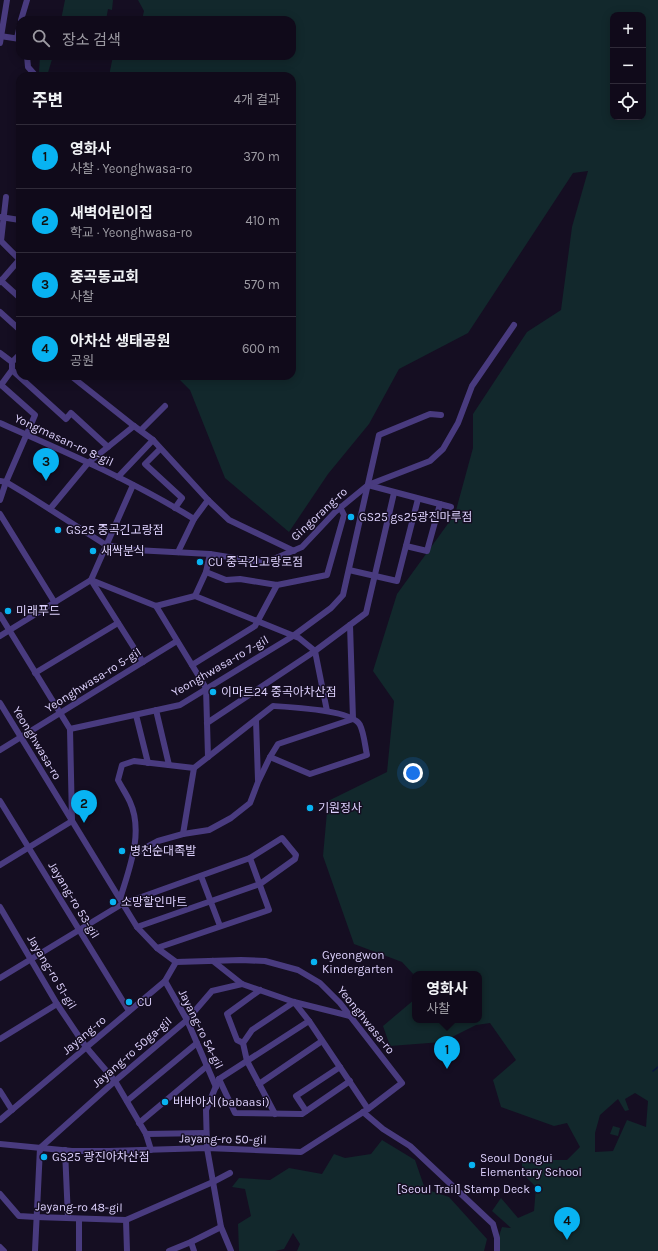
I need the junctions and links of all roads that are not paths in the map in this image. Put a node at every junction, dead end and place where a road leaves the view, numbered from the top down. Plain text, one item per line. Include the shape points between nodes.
1 (7, 0) edge
2 (27, 0) edge
3 (22, 16) edge
4 (1, 36) edge
5 (16, 38) edge
6 (0, 43) edge
7 (28, 60) edge
8 (32, 72) edge
9 (6, 197) dead end
10 (2, 217) edge
11 (16, 219) edge
12 (16, 255) edge
13 (16, 263) edge
14 (0, 281) edge
15 (16, 295) edge
16 (0, 312) edge
17 (514, 325) dead end
18 (16, 326) edge
19 (0, 353) edge
20 (16, 358) edge
21 (12, 362) junction
22 (12, 370) junction
23 (16, 374) edge
24 (23, 380) edge
25 (79, 380) edge
26 (0, 384) edge
27 (165, 406) dead end
28 (441, 415) dead end
29 (0, 423) edge
30 (134, 426) junction
31 (141, 430) junction
32 (27, 435) junction
33 (154, 440) junction
34 (108, 447) junction
35 (160, 449) junction
36 (88, 463) junction
37 (118, 477) junction
38 (3, 481) edge
39 (133, 484) junction
40 (368, 485) junction
41 (394, 493) junction
42 (418, 499) junction
43 (0, 500) edge
44 (208, 500) junction
45 (440, 504) junction
46 (340, 507) junction
47 (451, 507) dead end
48 (175, 508) junction
49 (50, 509) junction
50 (0, 514) edge
51 (194, 519) junction
52 (106, 545) junction
53 (406, 546) junction
54 (294, 551) junction
55 (178, 552) junction
56 (210, 554) junction
57 (349, 570) junction
58 (206, 572) junction
59 (374, 576) junction
60 (92, 580) junction
61 (276, 585) junction
62 (195, 596) junction
63 (55, 603) junction
64 (156, 606) junction
65 (0, 616) edge
66 (259, 621) junction
67 (118, 622) junction
68 (350, 625) junction
69 (9, 631) junction
70 (0, 636) edge
71 (293, 636) junction
72 (177, 641) junction
73 (315, 651) junction
74 (143, 662) junction
75 (192, 665) junction
76 (35, 673) junction
77 (206, 688) junction
78 (0, 703) edge
79 (156, 710) junction
80 (327, 711) junction
81 (60, 713) junction
82 (136, 715) junction
83 (353, 719) junction
84 (256, 720) junction
85 (207, 723) junction
86 (70, 729) junction
87 (21, 737) junction
88 (0, 750) edge
89 (208, 757) junction
90 (270, 757) junction
91 (148, 762) junction
92 (169, 765) junction
93 (194, 768) junction
94 (258, 782) junction
95 (0, 801) edge
96 (72, 821) junction
97 (183, 834) junction
98 (28, 847) junction
99 (134, 854) junction
100 (250, 858) junction
101 (0, 865) edge
102 (201, 876) junction
103 (260, 884) junction
104 (121, 901) junction
105 (211, 901) junction
106 (0, 907) edge
107 (220, 926) junction
108 (137, 927) junction
109 (79, 930) junction
110 (157, 948) junction
111 (31, 959) junction
112 (213, 960) junction
113 (176, 962) junction
114 (0, 978) edge
115 (165, 981) junction
116 (242, 984) junction
117 (260, 990) junction
118 (294, 1002) junction
119 (57, 1004) junction
120 (129, 1011) junction
121 (350, 1016) junction
122 (186, 1020) junction
123 (309, 1021) junction
124 (0, 1040) edge
125 (322, 1041) junction
126 (197, 1043) junction
127 (243, 1043) junction
128 (86, 1047) junction
129 (247, 1061) junction
130 (207, 1066) junction
131 (340, 1068) junction
132 (219, 1079) junction
133 (115, 1081) junction
134 (350, 1081) junction
135 (259, 1084) junction
136 (216, 1087) junction
137 (0, 1091) edge
138 (127, 1101) junction
139 (12, 1110) junction
140 (366, 1110) junction
141 (306, 1111) junction
142 (275, 1114) junction
143 (0, 1120) edge
144 (139, 1123) junction
145 (206, 1133) junction
146 (146, 1134) junction
147 (0, 1144) edge
148 (40, 1148) junction
149 (207, 1148) junction
150 (65, 1150) junction
151 (151, 1150) junction
152 (230, 1173) dead end
153 (213, 1182) junction
154 (0, 1194) edge
155 (36, 1217) junction
156 (68, 1218) junction
157 (79, 1219) junction
158 (126, 1220) junction
159 (221, 1227) junction
160 (190, 1242) junction
161 (0, 1247) edge
162 (4, 1251) edge
163 (35, 1251) edge
164 (79, 1251) edge
165 (126, 1251) edge
166 (169, 1251) edge
167 (194, 1251) edge
168 (231, 1251) edge
169 (497, 1251) edge

1 - 4 street
2 - 3 street
4 - 5 street
4 - 6 street
7 - 8 street via 28,67
9 - 10 street
10 - 11 street
10 - 12 street via 1,241
13 - 14 street
14 - 15 street
16 - 18 street
17 - 40 street, Gingorang-ro via 472,386 458,423 443,449 430,461
19 - 21 street
20 - 21 street
21 - 22 street
22 - 23 street
22 - 26 street
24 - 34 street via 66,419 71,413
25 - 30 street
26 - 32 street via 35,415
27 - 31 street
28 - 40 street, Yeonghwasa-ro 7-gil via 430,414 379,435
29 - 32 street, Yongmasan-ro 8-gil
30 - 31 street
30 - 34 street
31 - 33 street
32 - 36 street, Yongmasan-ro 8-gil
32 - 38 street
33 - 35 street
33 - 37 street, Yongmasan-ro 8-gil
34 - 36 street
35 - 44 street
35 - 48 street via 146,464 182,498
36 - 37 street, Yongmasan-ro 8-gil
36 - 49 street
37 - 39 street, Yongmasan-ro 8-gil
38 - 43 street
38 - 49 street, Gingorang-ro
39 - 48 street, Yongmasan-ro 8-gil
39 - 52 street
40 - 41 street
40 - 46 street, Gingorang-ro
40 - 57 street, Yeonghwasa-ro 7-gil
41 - 42 street
41 - 59 street
42 - 45 street
42 - 53 street
44 - 51 street
44 - 54 street via 230,520
45 - 47 street
45 - 53 street via 427,552
46 - 54 street, Gingorang-ro via 302,547
46 - 61 street via 344,515 327,574
48 - 51 street, Yongmasan-ro 8-gil
49 - 52 street, Gingorang-ro
50 - 63 street
51 - 55 street
52 - 55 street, Gingorang-ro via 135,550
52 - 60 street
53 - 59 street via 397,581
54 - 56 street, Gingorang-ro via 269,560 253,561
55 - 56 street, Gingorang-ro
56 - 58 street
57 - 59 street
57 - 71 street, Yeonghwasa-ro 7-gil via 343,595 331,608
58 - 61 street via 226,580 240,579
58 - 62 street
59 - 68 street via 366,613
60 - 63 street
60 - 64 street
60 - 67 street
61 - 66 street
62 - 64 street
62 - 66 street
63 - 69 street
64 - 72 street
65 - 69 street
66 - 71 street
66 - 75 street
67 - 74 street
67 - 76 street
68 - 73 street
68 - 83 street
69 - 70 street
69 - 76 street
71 - 73 street
71 - 77 street, Yeonghwasa-ro 7-gil
72 - 74 street, Yeonghwasa-ro 5-gil
72 - 75 street
73 - 80 street
73 - 85 street
74 - 81 street, Yeonghwasa-ro 5-gil
75 - 77 street
76 - 81 street
77 - 79 street, Yeonghwasa-ro 7-gil via 180,705
77 - 85 street
78 - 87 street, Yeonghwasa-ro
79 - 82 street, Yeonghwasa-ro 7-gil
79 - 92 street
80 - 83 street
80 - 84 street via 274,706
81 - 86 street
81 - 87 street, Yeonghwasa-ro 5-gil
82 - 86 street, Yeonghwasa-ro 7-gil
82 - 91 street
83 - 90 street via 278,744
83 - 90 street via 359,724 367,755 310,774
84 - 89 street
84 - 94 street
85 - 89 street
86 - 96 street
87 - 88 street, Yeonghwasa-ro 5-gil
87 - 96 street, Yeonghwasa-ro
89 - 93 street
90 - 94 street
91 - 92 street
91 - 99 street via 134,761 122,765 118,780 131,803 136,824
92 - 93 street
93 - 97 street
94 - 97 street via 250,803 231,818 209,830
95 - 98 street, Jayang-ro 53-gil
96 - 98 street
96 - 104 street, Yeonghwasa-ro
97 - 99 street via 158,840
98 - 101 street
98 - 109 street, Jayang-ro 53-gil
99 - 104 street
100 - 102 street
100 - 103 street
100 - 103 street via 282,838 296,855 295,859
102 - 104 street
102 - 105 street
103 - 105 street
103 - 107 street via 269,910
104 - 108 street, Yeonghwasa-ro
104 - 109 street
105 - 107 street
105 - 108 street
106 - 111 street, Jayang-ro 51-gil
107 - 110 street
108 - 110 street, Yeonghwasa-ro
109 - 111 street
109 - 120 street, Jayang-ro 53-gil
110 - 113 street, Yeonghwasa-ro
111 - 114 street
111 - 119 street, Jayang-ro 51-gil
112 - 113 street, Yeonghwasa-ro
112 - 116 street
112 - 121 street, Yeonghwasa-ro via 265,961 298,970 320,983
113 - 115 street, Jayang-ro
115 - 120 street, Jayang-ro
115 - 122 street, Jayang-ro 54-gil
116 - 117 street
116 - 122 street, Jayang-ro 50ga-gil via 212,991
117 - 118 street
117 - 127 street via 228,1014 237,1040
118 - 121 street
118 - 123 street
118 - 127 street via 252,1030
119 - 124 street
119 - 128 street, Jayang-ro 51-gil
120 - 128 street, Jayang-ro
121 - 140 street, Yeonghwasa-ro via 402,1083
122 - 126 street, Jayang-ro 54-gil
122 - 133 street, Jayang-ro 50ga-gil
123 - 125 street
123 - 129 street
125 - 131 street
125 - 135 street
126 - 130 street, Jayang-ro 54-gil
126 - 138 street
127 - 129 street
128 - 133 street, Jayang-ro 51-gil
128 - 139 street, Jayang-ro
129 - 132 street
129 - 135 street
130 - 136 street, Jayang-ro 54-gil
130 - 144 street
131 - 134 street
131 - 141 street via 296,1096
132 - 136 street, Jayang-ro 54-gil
132 - 142 street via 235,1113
133 - 138 street, Jayang-ro 51-gil
133 - 148 street, Jayang-ro 50ga-gil
134 - 140 street
134 - 141 street
135 - 142 street
136 - 145 street, Jayang-ro 54-gil via 206,1110
137 - 139 street
138 - 144 street, Jayang-ro 51-gil
139 - 143 street, Jayang-ro
140 - 149 street, Jayang-ro 50-gil via 301,1152
140 - 169 street via 383,1129 410,1146 492,1224 497,1238
141 - 142 street via 302,1114
144 - 146 street, Jayang-ro 51-gil
145 - 146 street
145 - 149 street, Jayang-ro 54-gil
146 - 151 street, Jayang-ro 51-gil
147 - 148 street, Jayang-ro 50-gil
148 - 150 street, Jayang-ro 50-gil
148 - 155 street
149 - 151 street, Jayang-ro 50-gil
149 - 153 street, Jayang-ro 54-gil
150 - 151 street, Jayang-ro 50-gil
150 - 156 street
152 - 153 street, Jayang-ro 48-gil
153 - 158 street, Jayang-ro 48-gil
153 - 159 street, Jayang-ro 54-gil
154 - 155 street, Jayang-ro 48-gil via 20,1216
155 - 156 street, Jayang-ro 48-gil
155 - 163 street
156 - 157 street, Jayang-ro 48-gil
157 - 158 street, Jayang-ro 48-gil
157 - 164 street
158 - 165 street
159 - 160 street
159 - 168 street, Jayang-ro 54-gil
160 - 166 street
160 - 167 street
161 - 162 street

